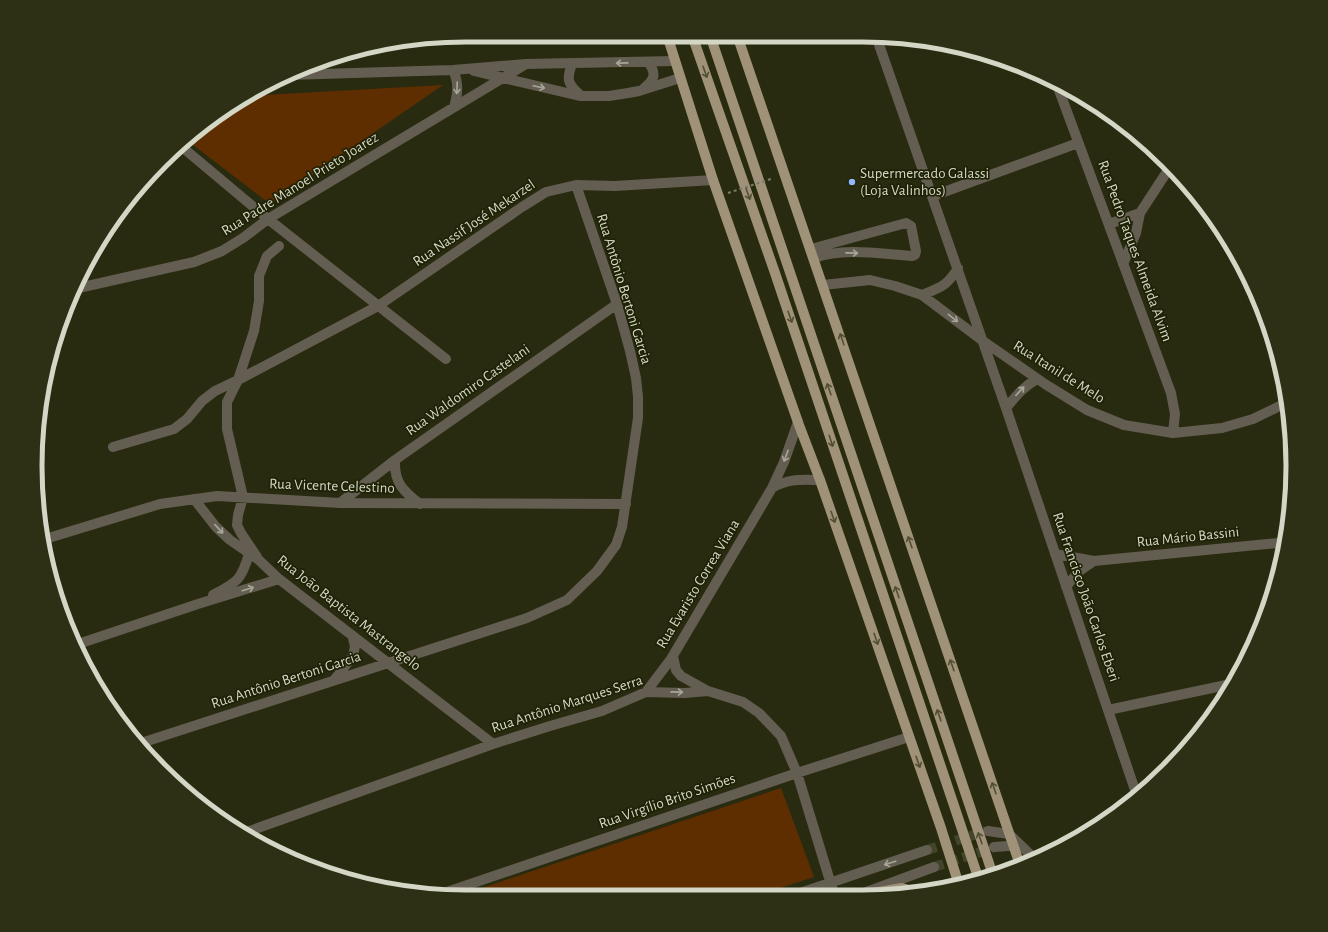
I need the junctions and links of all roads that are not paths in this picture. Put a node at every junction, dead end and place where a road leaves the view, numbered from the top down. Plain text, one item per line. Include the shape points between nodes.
1 (669, 42) edge
2 (694, 42) edge
3 (712, 42) edge
4 (739, 42) edge
5 (878, 43) edge
6 (675, 61) junction
7 (648, 63) junction
8 (526, 64) junction
9 (572, 64) junction
10 (465, 69) junction
11 (453, 70) junction
12 (303, 75) edge
13 (501, 78) junction
14 (680, 78) junction
15 (1059, 91) edge
16 (639, 92) junction
17 (580, 96) junction
18 (454, 107) junction
19 (1078, 143) junction
20 (184, 149) edge
21 (1167, 171) edge
22 (713, 180) junction
23 (576, 185) junction
24 (933, 196) junction
25 (1140, 213) junction
26 (268, 219) junction
27 (1108, 224) junction
28 (279, 246) dead end
29 (812, 253) junction
30 (1123, 264) junction
31 (958, 268) junction
32 (823, 285) junction
33 (82, 287) edge
34 (922, 295) junction
35 (617, 304) junction
36 (378, 306) junction
37 (983, 341) junction
38 (446, 359) dead end
39 (1037, 379) junction
40 (238, 380) junction
41 (1281, 405) edge
42 (1006, 408) junction
43 (798, 422) junction
44 (1173, 433) junction
45 (113, 446) dead end
46 (395, 460) junction
47 (820, 480) junction
48 (772, 488) junction
49 (243, 497) junction
50 (194, 499) junction
51 (340, 503) junction
52 (420, 504) junction
53 (626, 504) junction
54 (48, 538) edge
55 (1279, 542) edge
56 (249, 554) junction
57 (1055, 554) junction
58 (259, 560) junction
59 (1094, 561) junction
60 (279, 579) junction
61 (1066, 587) junction
62 (198, 604) junction
63 (352, 635) junction
64 (81, 643) edge
65 (673, 656) junction
66 (388, 662) junction
67 (335, 680) junction
68 (1225, 685) edge
69 (708, 691) junction
70 (646, 692) junction
71 (1108, 710) junction
72 (910, 737) junction
73 (144, 742) edge
74 (493, 744) junction
75 (797, 773) junction
76 (1135, 790) edge
77 (250, 831) edge
78 (988, 831) tunnel mouth
79 (1009, 834) junction
80 (1017, 846) junction
81 (994, 847) tunnel mouth
82 (927, 850) tunnel mouth
83 (1030, 855) edge
84 (1019, 860) edge
85 (934, 867) tunnel mouth
86 (991, 869) edge
87 (977, 874) edge
88 (957, 879) edge
89 (831, 883) junction
90 (454, 890) edge
91 (809, 890) edge
92 (833, 890) edge
93 (873, 890) edge

1 - 6 main road
2 -> 87 main road via 775,273
86 -> 3 main road
4 - 29 main road
5 - 24 street, Rua Francisco João Carlos Eberi
6 - 7 street
6 - 14 main road
7 -> 9 street
7 - 16 street via 654,73 650,83
8 - 9 street
8 - 10 street
8 - 13 street, Rua Padre Manoel Prieto Joarez
9 - 17 street via 568,81
10 - 11 street
10 - 13 street
11 - 12 street
11 -> 18 street via 458,82
13 -> 17 street
13 - 18 street, Rua Padre Manoel Prieto Joarez
14 - 16 street
14 - 22 main road
15 - 19 street, Rua Pedro Taques Almeida Alvim
16 - 17 street
18 - 26 street, Rua Padre Manoel Prieto Joarez
19 - 24 street
19 - 27 street, Rua Pedro Taques Almeida Alvim
20 - 26 street
21 - 25 street
22 - 23 street, Rua Nassif José Mekarzel via 616,186
22 - 43 main road
23 - 35 street, Rua Antônio Bertoni Garcia
23 - 36 street, Rua Nassif José Mekarzel via 546,192 522,206
24 - 31 street, Rua Francisco João Carlos Eberi
25 - 27 street
25 - 30 street via 1136,233
26 - 33 street, Rua Padre Manoel Prieto Joarez via 222,251 194,262
26 - 36 street
27 - 30 street, Rua Pedro Taques Almeida Alvim
28 - 40 street via 267,256 259,276 259,301 254,331
29 -> 29 street via 850,252 912,256 916,251 911,226 906,223
29 - 32 main road
30 - 44 street, Rua Pedro Taques Almeida Alvim via 1171,393 1175,414
31 - 34 street via 950,281
31 - 37 street, Rua Francisco João Carlos Eberi
32 - 34 street, Rua Itanil de Melo via 870,280
79 -> 32 main road
34 -> 37 street, Rua Itanil de Melo
35 - 46 street, Rua Waldomiro Castelani
35 - 53 street, Rua Antônio Bertoni Garcia via 636,378 638,397 638,418
36 - 38 street
36 - 40 street, Rua Nassif José Mekarzel
37 - 39 street, Rua Itanil de Melo
37 - 42 street, Rua Francisco João Carlos Eberi
42 -> 39 street via 1027,384
39 - 44 street, Rua Itanil de Melo via 1087,410 1124,425
40 - 45 street, Rua Nassif José Mekarzel via 208,396 174,429
40 - 49 street via 227,402 227,429
41 - 44 street, Rua Itanil de Melo via 1253,419 1230,426
42 - 57 street, Rua Francisco João Carlos Eberi
43 - 47 main road
43 -> 48 street, Rua Evaristo Correa Viana
46 - 51 street, Rua Waldomiro Castelani
46 - 52 street via 394,470 401,488
47 - 48 street via 782,482
47 -> 72 main road
48 - 65 street, Rua Evaristo Correa Viana
49 - 50 street, Rua Vicente Celestino via 218,496
49 - 51 street, Rua Vicente Celestino
49 - 58 street via 237,525
50 - 54 street, Rua Vicente Celestino via 160,504
50 -> 56 street, Rua João Baptista Mastrangelo via 225,536
51 - 52 street, Rua Vicente Celestino
52 - 53 street, Rua Vicente Celestino
53 - 66 street, Rua Antônio Bertoni Garcia via 616,546 597,571 567,600 527,618
55 - 59 street, Rua Mário Bassini
56 - 58 street, Rua João Baptista Mastrangelo
56 - 62 street via 242,574 235,583
57 - 59 street, Rua Mário Bassini
57 - 61 street, Rua Francisco João Carlos Eberi
58 - 60 street, Rua João Baptista Mastrangelo
59 - 61 street, Rua Mário Bassini via 1078,572
62 -> 60 street
60 - 63 street, Rua João Baptista Mastrangelo
61 - 71 street, Rua Francisco João Carlos Eberi
62 - 64 street
63 - 66 street, Rua João Baptista Mastrangelo
63 - 67 street via 355,646 353,656
65 - 69 street via 676,670 681,676
65 - 70 street, Rua Evaristo Correa Viana
66 - 67 street, Rua Antônio Bertoni Garcia
66 - 74 street, Rua João Baptista Mastrangelo
67 - 73 street, Rua Antônio Bertoni Garcia
68 - 71 street
70 -> 69 street, Rua Antônio Marques Serra
69 - 75 street, Rua Antônio Marques Serra via 743,702 771,724 781,736
70 - 74 street, Rua Antônio Marques Serra via 602,711
71 - 76 street, Rua Francisco João Carlos Eberi
72 - 75 street, Rua Virgílio Brito Simões
72 -> 88 main road
74 - 77 street, Rua Antônio Marques Serra
75 - 89 street, Rua Antônio Marques Serra
75 - 90 street, Rua Virgílio Brito Simões
78 - 79 street
79 - 80 main road
80 - 81 street
80 - 83 street
80 - 84 main road
82 -> 89 street
85 - 93 street
89 - 91 street
89 - 92 street, Rua Antônio Marques Serra

